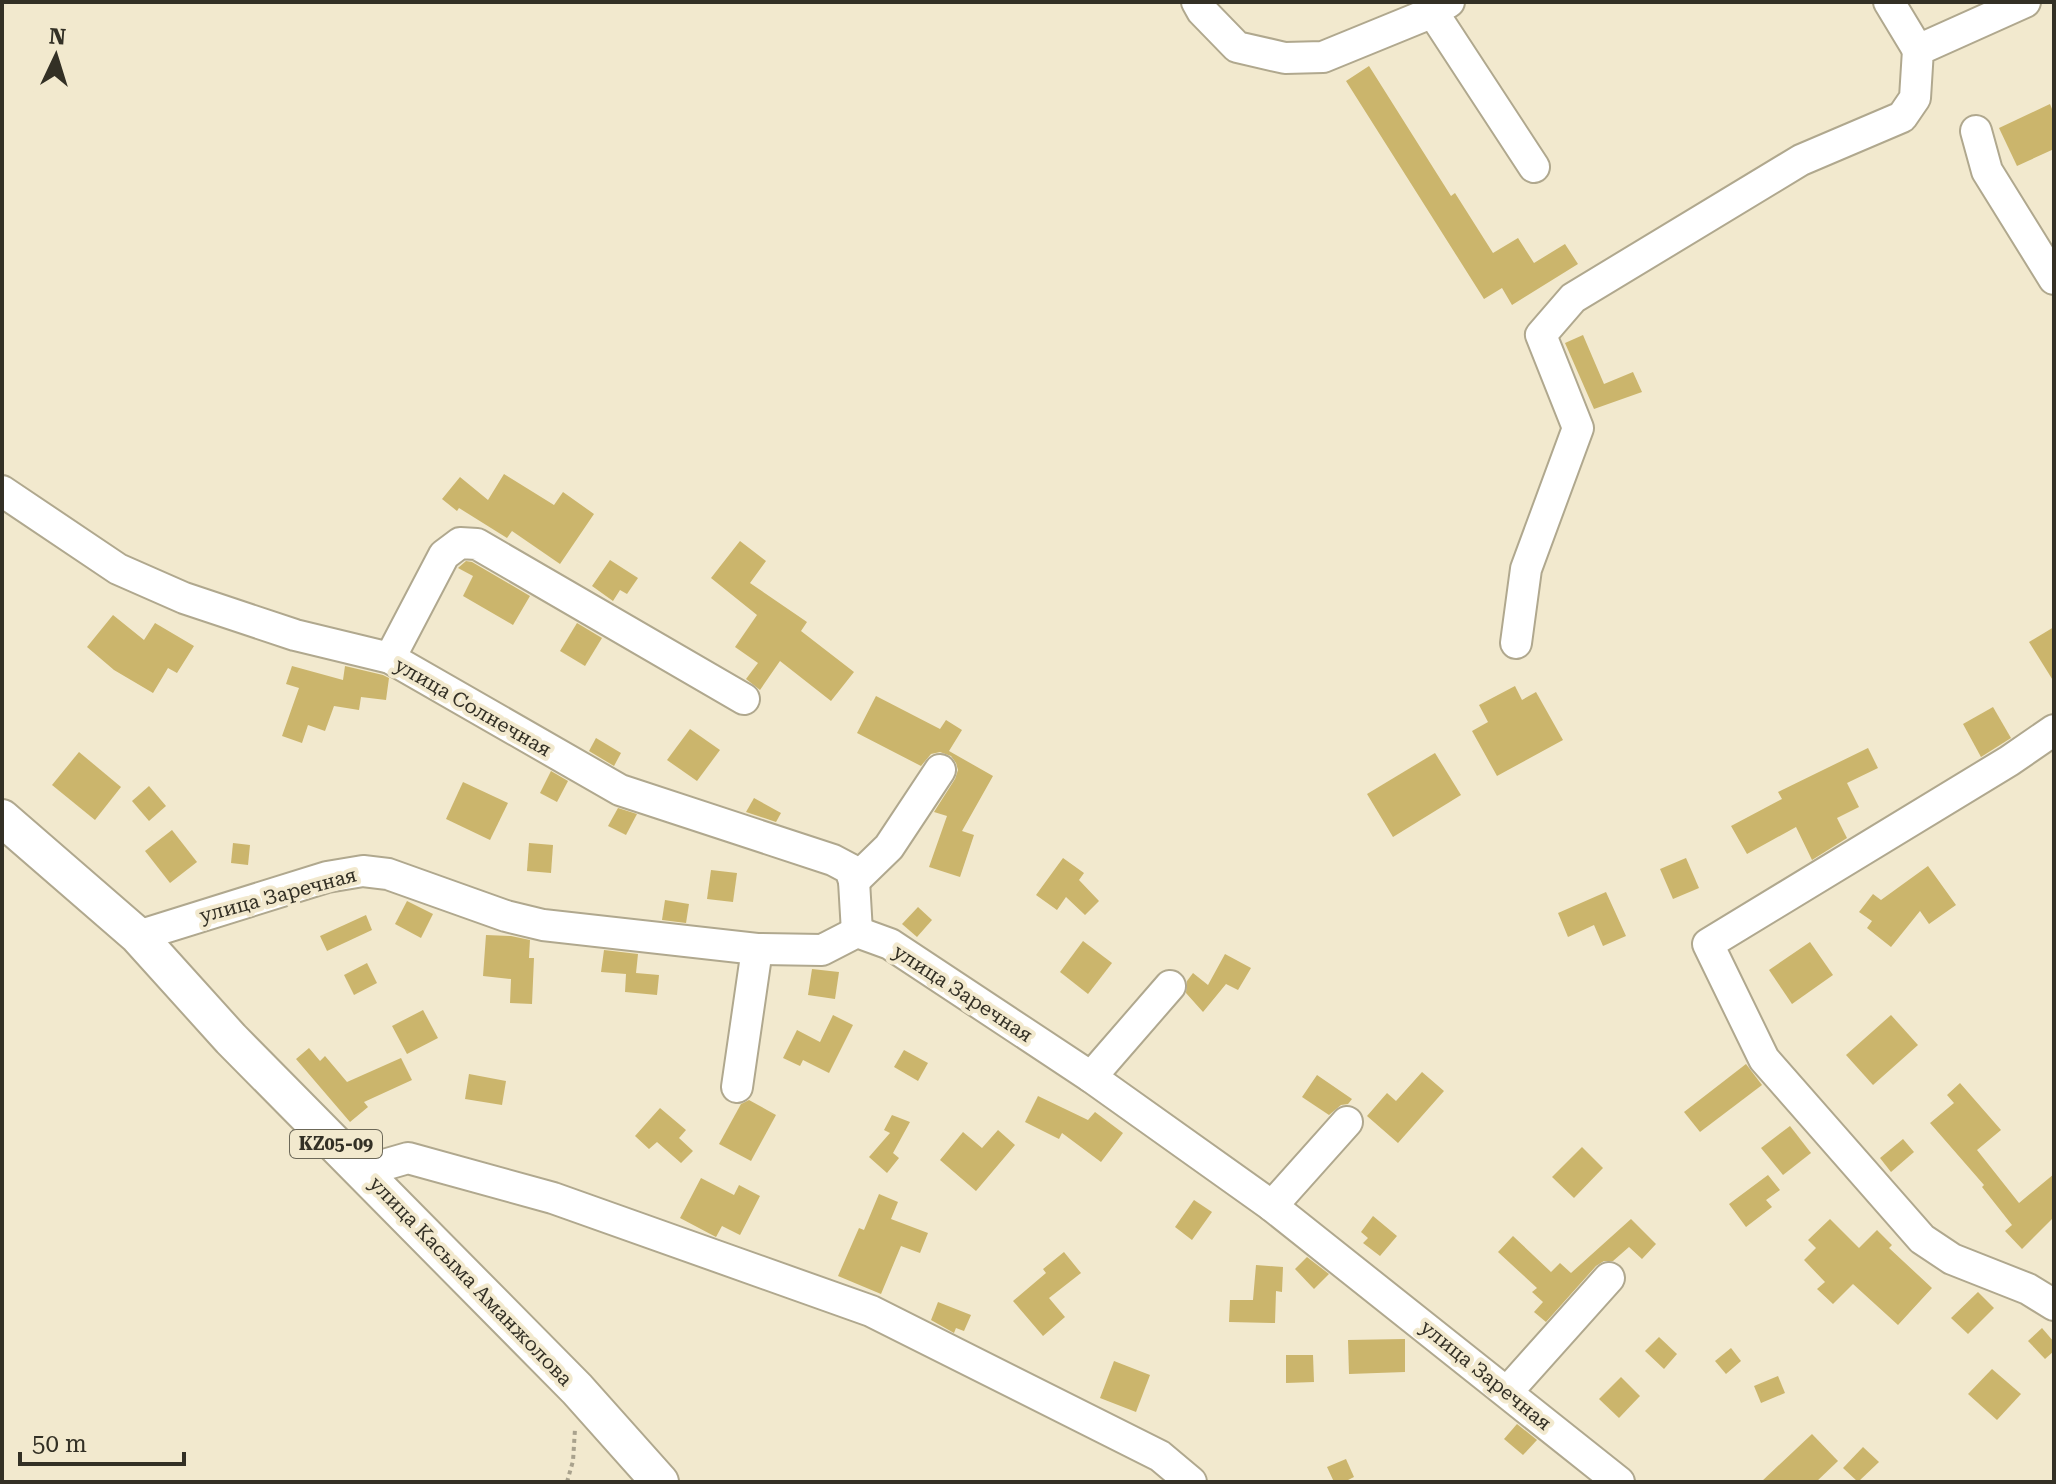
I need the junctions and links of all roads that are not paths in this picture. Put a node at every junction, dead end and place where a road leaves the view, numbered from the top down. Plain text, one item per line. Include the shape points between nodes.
1 (1197, 2) edge
2 (1889, 2) edge
3 (2025, 2) edge
4 (1427, 8) edge
5 (1918, 50) junction
6 (1976, 131) dead end
7 (1534, 167) dead end
8 (2054, 279) edge
9 (2, 491) edge
10 (1516, 643) dead end
11 (390, 658) junction
12 (744, 699) dead end
13 (2054, 730) edge
14 (940, 770) dead end
15 (2, 818) edge
16 (854, 881) junction
17 (857, 932) junction
18 (138, 936) junction
19 (757, 949) junction
20 (1170, 986) dead end
21 (1091, 1077) junction
22 (737, 1087) dead end
23 (1347, 1122) dead end
24 (363, 1171) junction
25 (1272, 1206) junction
26 (1609, 1278) dead end
27 (2054, 1305) edge
28 (1508, 1391) junction
29 (660, 1482) edge
30 (1191, 1482) edge
31 (1619, 1482) edge

1 - 4 street via 1237,47 1285,58 1323,57
2 - 5 street
3 - 5 street
4 - 7 street
5 - 10 street via 1915,98 1902,117 1801,160 1573,298 1541,335 1578,428 1526,569
6 - 8 street via 1987,171
9 - 11 street, улица Солнечная via 118,569 184,598 295,635
11 - 12 street via 444,555 460,543 477,544
11 - 16 street, улица Солнечная via 620,790 833,860 850,869
13 - 27 street via 1708,944 1764,1059 1922,1239 1952,1259
14 - 16 street via 889,847
15 - 18 main road, улица Касыма Аманжолова / KZ05-09
16 - 17 street
17 - 19 street, улица Заречная via 822,950
17 - 21 street, улица Заречная via 890,944
18 - 19 street, улица Заречная via 327,877 363,871 388,874 543,925
18 - 24 main road, улица Касыма Аманжолова / KZ05-09 via 231,1039
19 - 22 street
20 - 21 street
21 - 25 street, улица Заречная
23 - 25 street
24 - 29 main road, улица Касыма Аманжолова / KZ05-09 via 577,1389
24 - 30 street via 408,1158 553,1198 871,1311 1160,1456
25 - 28 street, улица Заречная
26 - 28 street
28 - 31 street, улица Заречная

